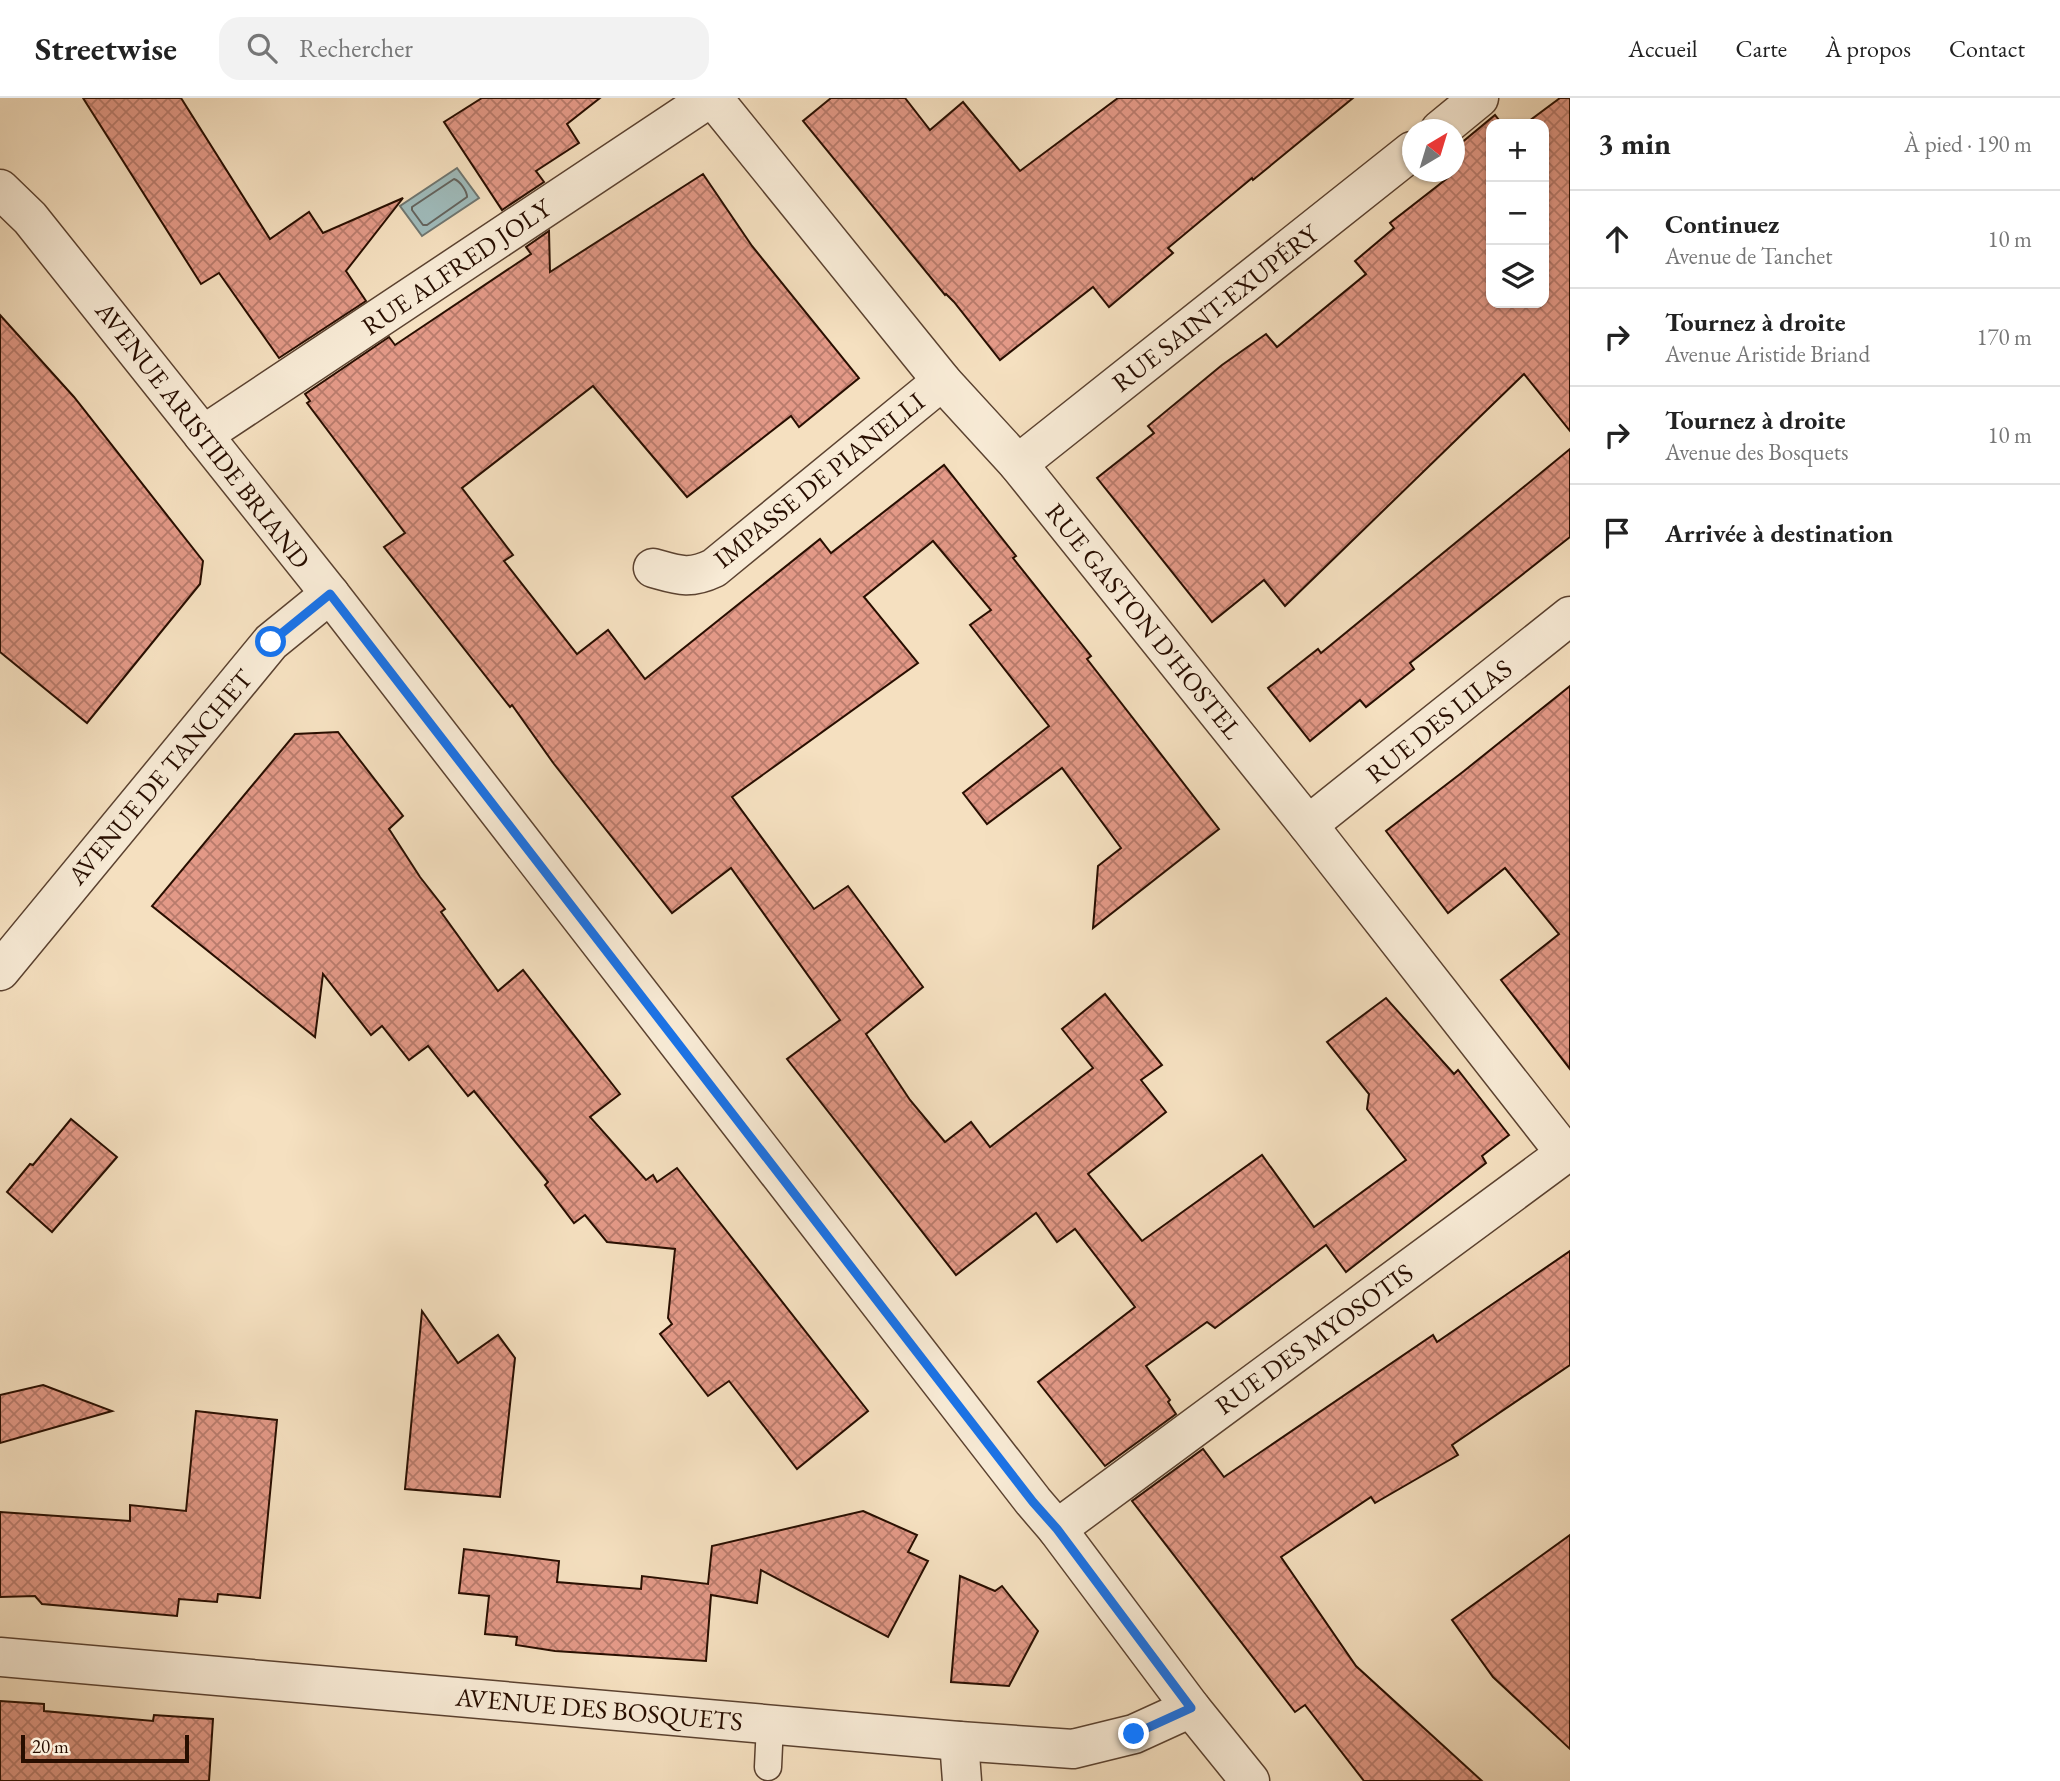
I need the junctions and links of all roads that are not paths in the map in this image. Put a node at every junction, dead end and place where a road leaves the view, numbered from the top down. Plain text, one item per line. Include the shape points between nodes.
1 (711, 98) edge
2 (1479, 98) edge
3 (1453, 119) edge
4 (1402, 159) edge
5 (0, 189) edge
6 (942, 381) junction
7 (203, 435) junction
8 (1018, 464) junction
9 (653, 568) dead end
10 (330, 594) junction
11 (1570, 616) edge
12 (1308, 825) junction
13 (0, 971) edge
14 (1568, 1151) edge
15 (1057, 1529) junction
16 (0, 1657) edge
17 (1191, 1708) junction
18 (770, 1724) junction
19 (959, 1741) junction
20 (768, 1767) dead end
21 (962, 1781) edge
22 (1250, 1781) edge

1 - 6 street, RUE GASTON D'HOSTEL
1 - 7 street, RUE ALFRED JOLY
2 - 3 street
4 - 8 street, RUE SAINT-EXUPÉRY
5 - 7 street, AVENUE ARISTIDE BRIAND via 30,218
6 - 8 street, RUE GASTON D'HOSTEL
6 - 9 street, IMPASSE DE PIANELLI via 714,568 699,575
7 - 10 street, AVENUE ARISTIDE BRIAND
8 - 12 street, RUE GASTON D'HOSTEL
10 - 13 street, AVENUE DE TANCHET via 271,642
10 - 15 street, AVENUE ARISTIDE BRIAND
11 - 12 street, RUE DES LILAS
12 - 14 street, RUE GASTON D'HOSTEL
14 - 15 street, RUE DES MYOSOTIS
15 - 17 street, AVENUE ARISTIDE BRIAND
16 - 18 street, AVENUE DES BOSQUETS
17 - 19 street, AVENUE DES BOSQUETS via 1134,1734 1073,1749
17 - 22 street, AVENUE ARISTIDE BRIAND
18 - 19 street, AVENUE DES BOSQUETS
18 - 20 lane
19 - 21 street

